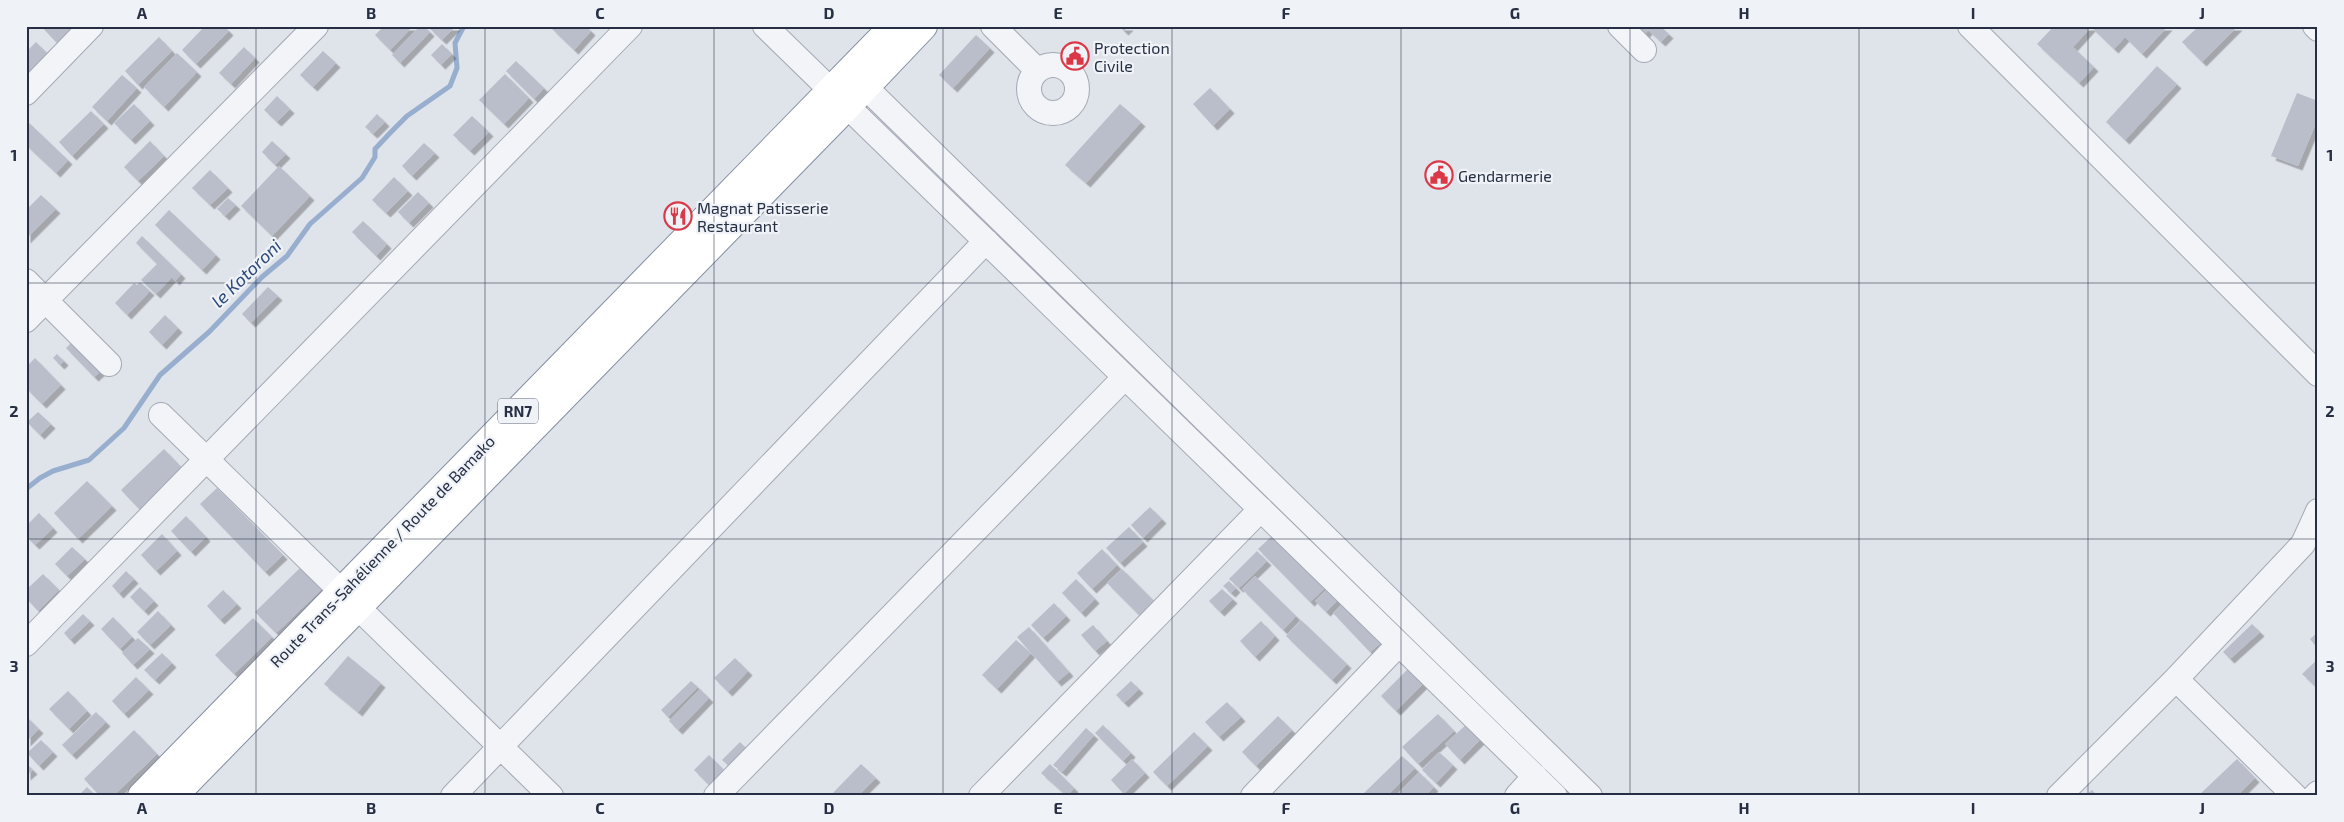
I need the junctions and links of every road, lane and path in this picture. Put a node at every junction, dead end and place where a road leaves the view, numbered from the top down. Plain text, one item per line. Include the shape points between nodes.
1 (91, 26) edge
2 (316, 26) edge
3 (630, 26) edge
4 (765, 26) edge
5 (894, 26) edge
6 (923, 26) edge
7 (993, 26) edge
8 (1620, 26) edge
9 (1970, 26) edge
10 (1644, 50) dead end
11 (1037, 70) dead end
12 (849, 89) junction
13 (26, 93) edge
14 (986, 242) junction
15 (26, 281) edge
16 (46, 300) junction
17 (26, 320) edge
18 (109, 364) dead end
19 (2318, 374) edge
20 (1125, 377) junction
21 (161, 415) dead end
22 (206, 460) junction
23 (1261, 509) junction
24 (2318, 511) edge
25 (350, 600) junction
26 (26, 644) edge
27 (1398, 645) junction
28 (2176, 679) junction
29 (500, 747) junction
30 (1535, 776) junction
31 (142, 796) edge
32 (173, 796) edge
33 (453, 796) edge
34 (551, 796) edge
35 (716, 796) edge
36 (981, 796) edge
37 (1253, 796) edge
38 (1517, 796) edge
39 (1554, 796) edge
40 (1590, 796) edge
41 (2059, 796) edge
42 (2295, 796) edge

1 - 13 street
2 - 16 street
3 - 22 street
4 - 12 street
5 - 12 highway, Route Trans-Sahélienne / Route de Bamako / RN7
6 - 12 highway, Route Trans-Sahélienne / Route de Bamako / RN7
7 - 11 street
8 - 10 street
9 - 19 street
12 - 14 street
12 - 25 highway, Route Trans-Sahélienne / Route de Bamako / RN7
12 - 40 street
14 - 20 street
14 - 29 street
15 - 16 street
16 - 17 street
16 - 18 street
20 - 23 street
20 - 35 street
21 - 22 street
22 - 25 street
22 - 26 street
23 - 27 street
23 - 36 street
24 - 28 street via 2303,544
25 - 29 street
25 - 31 highway, Route Trans-Sahélienne / Route de Bamako / RN7
25 - 32 highway, Route Trans-Sahélienne / Route de Bamako / RN7
27 - 30 street
27 - 37 street
28 - 41 street
28 - 42 street
29 - 33 street
29 - 34 street
30 - 38 street
30 - 39 street

